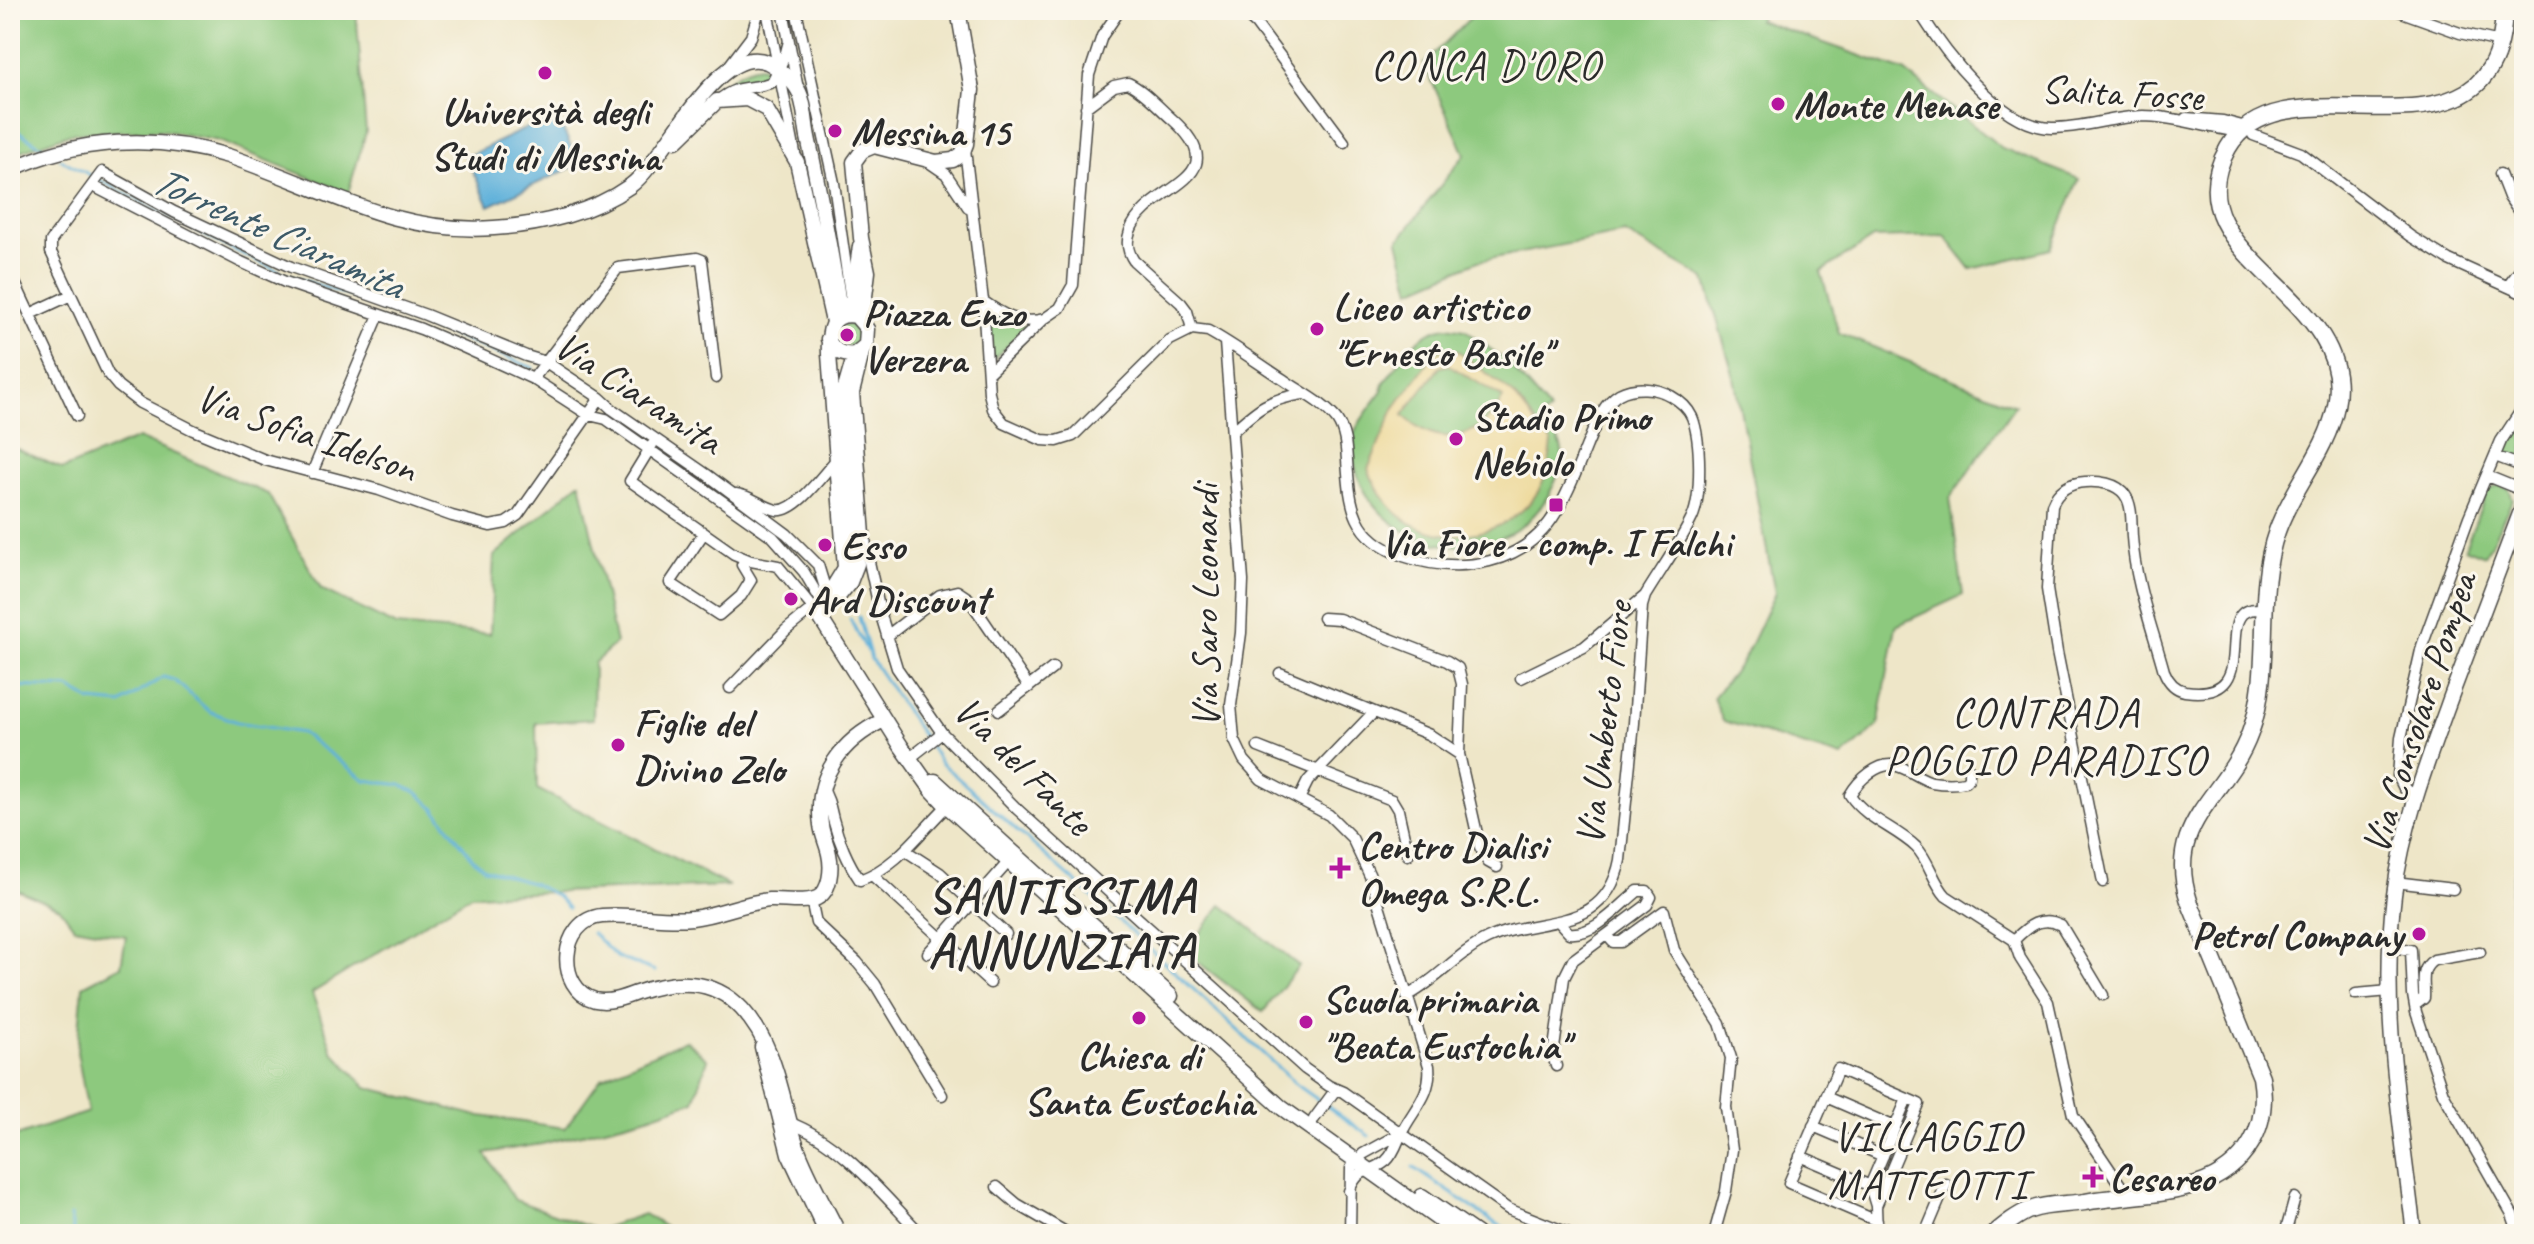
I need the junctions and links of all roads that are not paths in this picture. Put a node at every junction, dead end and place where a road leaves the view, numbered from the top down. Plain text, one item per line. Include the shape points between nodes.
1 (759, 10) edge
2 (767, 10) edge
3 (783, 10) edge
4 (796, 10) edge
5 (958, 10) edge
6 (1120, 10) edge
7 (1240, 10) edge
8 (1250, 10) edge
9 (1918, 10) edge
10 (2396, 10) edge
11 (2504, 10) edge
12 (1256, 24) junction
13 (789, 41) junction
14 (2502, 42) junction
15 (778, 70) junction
16 (724, 72) junction
17 (799, 90) junction
18 (717, 101) junction
19 (1086, 107) junction
20 (2176, 118) junction
21 (2228, 130) dead end
22 (2250, 131) junction
23 (1344, 142) dead end
24 (965, 149) junction
25 (658, 157) junction
26 (925, 159) junction
27 (797, 162) junction
28 (10, 170) edge
29 (2500, 174) dead end
30 (93, 186) junction
31 (970, 212) junction
32 (2524, 219) edge
33 (861, 238) junction
34 (846, 264) junction
35 (2524, 265) edge
36 (10, 272) edge
37 (856, 277) junction
38 (2508, 286) junction
39 (350, 289) junction
40 (2524, 294) edge
41 (71, 295) junction
42 (983, 301) junction
43 (346, 304) junction
44 (30, 314) junction
45 (851, 314) junction
46 (379, 315) junction
47 (1044, 319) junction
48 (1192, 329) junction
49 (828, 339) junction
50 (1225, 342) junction
51 (860, 350) junction
52 (546, 362) junction
53 (988, 373) junction
54 (716, 378) dead end
55 (533, 379) junction
56 (1303, 394) junction
57 (600, 398) junction
58 (2524, 406) edge
59 (589, 415) junction
60 (77, 416) dead end
61 (1233, 431) junction
62 (656, 439) junction
63 (650, 450) junction
64 (2495, 456) junction
65 (837, 459) junction
66 (2524, 467) edge
67 (312, 473) junction
68 (2487, 476) junction
69 (2524, 491) edge
70 (734, 494) junction
71 (2524, 503) edge
72 (703, 534) junction
73 (856, 549) junction
74 (745, 559) junction
75 (845, 568) junction
76 (821, 570) junction
77 (871, 578) junction
78 (1645, 596) junction
79 (823, 606) junction
80 (2265, 609) junction
81 (1323, 618) dead end
82 (887, 636) junction
83 (1053, 668) dead end
84 (1280, 673) dead end
85 (1521, 678) dead end
86 (1029, 687) junction
87 (730, 688) dead end
88 (999, 710) dead end
89 (1373, 713) junction
90 (884, 720) junction
91 (939, 735) junction
92 (1258, 747) dead end
93 (1459, 754) junction
94 (915, 759) junction
95 (1969, 769) dead end
96 (1319, 770) junction
97 (822, 788) junction
98 (2416, 796) junction
99 (1299, 799) junction
100 (947, 806) junction
101 (906, 851) junction
102 (1408, 855) dead end
103 (1011, 858) junction
104 (1497, 867) dead end
105 (872, 875) junction
106 (2103, 882) dead end
107 (2395, 882) junction
108 (2453, 889) dead end
109 (811, 899) junction
110 (973, 901) junction
111 (1559, 922) junction
112 (1006, 934) dead end
113 (1607, 935) junction
114 (939, 938) junction
115 (2014, 940) junction
116 (2391, 947) junction
117 (2480, 952) dead end
118 (928, 953) dead end
119 (990, 983) dead end
120 (2390, 991) junction
121 (2356, 994) dead end
122 (2103, 995) dead end
123 (1407, 996) junction
124 (2415, 1005) junction
125 (1556, 1066) dead end
126 (1334, 1091) junction
127 (942, 1095) dead end
128 (1826, 1097) junction
129 (1907, 1099) junction
130 (1285, 1104) junction
131 (1316, 1116) junction
132 (784, 1121) junction
133 (1813, 1126) junction
134 (1895, 1127) junction
135 (1401, 1133) junction
136 (1800, 1156) junction
137 (1883, 1156) junction
138 (1366, 1162) junction
139 (1946, 1184) dead end
140 (1870, 1186) junction
141 (997, 1187) dead end
142 (1882, 1191) junction
143 (2127, 1195) junction
144 (2096, 1198) junction
145 (2295, 1198) dead end
146 (1876, 1206) junction
147 (1877, 1221) junction
148 (832, 1231) edge
149 (921, 1234) edge
150 (1069, 1234) edge
151 (1350, 1234) edge
152 (1459, 1234) edge
153 (1477, 1234) edge
154 (1571, 1234) edge
155 (1714, 1234) edge
156 (1877, 1234) edge
157 (1925, 1234) edge
158 (1985, 1234) edge
159 (1994, 1234) edge
160 (2285, 1234) edge
161 (2414, 1234) edge
162 (2519, 1234) edge

1 - 16 street via 751,37
2 - 15 street
3 - 13 street
4 - 34 street
5 - 24 main road via 972,83
6 - 19 street via 1094,55
7 - 12 street
8 - 12 street
9 - 20 street, Salita Fosse via 1980,90 2030,124 2056,128 2127,117
10 - 14 street
11 - 14 main road
12 - 23 street
13 - 15 street
13 - 17 street
14 - 22 main road via 2477,84 2445,102 2290,111 2262,118
15 - 16 main road via 754,60
15 - 17 main road
15 - 18 street via 772,82 736,88
15 - 27 street
16 - 25 main road
17 - 45 main road via 838,298
18 - 25 main road
18 - 27 main road via 747,99 766,109
19 - 47 street via 1073,285 1060,308
19 - 48 street via 1114,86 1128,83 1192,139 1193,170 1143,211 1128,241 1134,261 1181,303
20 - 21 street, Salita Fosse
20 - 22 street, Salita Fosse via 2215,120
22 - 38 street, Salita Fosse via 2301,153 2392,225 2449,260
22 - 80 main road via 2232,142 2220,167 2221,216 2233,240 2322,333 2337,378 2331,423 2276,531
24 - 26 main road via 948,161
24 - 31 street
25 - 28 main road via 614,196 575,213 473,229 385,217 215,153 159,144 60,151
26 - 31 street via 946,174
26 - 33 main road via 880,146 859,154 854,171
27 - 45 main road
29 - 32 street
30 - 39 street, Via Ciaramita via 102,172 248,248
30 - 41 street, Via Sofia Idelson via 51,241
30 - 43 street, Via Ciaramita via 241,262
31 - 42 street
33 - 37 main road
33 - 45 main road via 868,272
34 - 37 street
34 - 45 street
35 - 38 street
36 - 44 street
37 - 45 main road
38 - 40 street, Salita Fosse
39 - 43 street
39 - 52 street, Via Ciaramita
41 - 44 street
41 - 67 street, Via Sofia Idelson via 108,374 129,396 236,449
42 - 47 street via 1014,319
42 - 53 street
43 - 46 street, Via Ciaramita
44 - 60 street
45 - 49 main road
45 - 51 main road via 868,334
46 - 55 street, Via Ciaramita
46 - 67 street
47 - 53 street
48 - 50 street, Via Umberto Fiore via 1208,331
48 - 53 street via 1170,340 1065,440 1042,440 1004,423 991,401
49 - 51 main road via 841,354
49 - 65 main road
50 - 56 street, Via Umberto Fiore
50 - 61 street, Via Saro Leonardi
51 - 73 main road via 844,392
51 - 77 street, Via del Fante via 854,393
52 - 54 street via 620,267 697,258 702,260
52 - 55 street
52 - 57 street, Via Ciaramita
55 - 59 street, Via Ciaramita
56 - 61 street, Via Saro Leonardi via 1265,404
56 - 78 street, Via Umberto Fiore via 1334,416 1343,431 1352,507 1367,534 1403,556 1460,567 1503,557 1542,530 1564,499 1602,412 1617,395 1647,389 1674,397 1689,411 1695,428 1697,501 1688,526
57 - 59 street, Via Sofia Idelson
57 - 62 street, Via Ciaramita
58 - 64 street
59 - 63 street, Via Ciaramita via 606,419
59 - 67 street, Via Sofia Idelson via 518,515 498,525
61 - 99 street, Via Saro Leonardi via 1243,581 1232,729 1252,770
62 - 63 street
62 - 70 street, Via Ciaramita
63 - 72 street via 630,481
63 - 79 street, Via Ciaramita via 773,537 795,560
64 - 66 street
64 - 68 street
65 - 70 street via 790,508 777,510
65 - 75 main road
68 - 69 street
68 - 98 street via 2430,621 2412,683 2398,776
70 - 76 street, Via Ciaramita via 787,534
71 - 98 main road, Via Consolare Pompea
72 - 74 street
72 - 74 street via 670,583 719,615 751,580 742,565
73 - 77 street
73 - 79 main road via 853,576
74 - 79 street via 778,566
75 - 76 street via 835,574
75 - 79 main road
76 - 79 street
77 - 82 street, Via del Fante
78 - 85 street via 1584,647
78 - 111 street, Via Umberto Fiore via 1618,868 1598,902
79 - 87 street via 786,630
79 - 90 main road via 833,638
80 - 106 street via 2241,615 2233,666 2224,681 2206,690 2177,688 2164,671 2136,572 2124,492 2090,482 2057,494 2047,589
80 - 143 main road via 2253,727 2191,828 2182,869 2189,901 2258,1067 2261,1118 2244,1154 2214,1179 2188,1189
81 - 93 street via 1339,619 1458,668
82 - 86 street via 940,595 961,593
82 - 91 street, Via del Fante via 897,668
83 - 86 street
84 - 89 street
86 - 88 street
89 - 93 street via 1430,735
89 - 96 street
90 - 94 main road
90 - 97 main road via 844,746
91 - 94 street
91 - 126 street, Via del Fante
92 - 96 street
93 - 104 street via 1480,847
94 - 100 main road
94 - 103 main road
95 - 115 street via 1965,782 1944,783 1886,765 1867,774 1850,795 1916,847 1946,896
96 - 99 street
96 - 102 street via 1392,800
97 - 105 street via 852,868 860,880
97 - 109 main road via 820,822 830,871 825,891
98 - 107 main road, Via Consolare Pompea
99 - 123 street, Via Saro Leonardi via 1338,821 1358,848
100 - 101 street
100 - 103 main road
101 - 105 street
101 - 110 street
103 - 110 street
103 - 130 main road
105 - 114 street
107 - 108 street
107 - 116 main road, Via Consolare Pompea
109 - 127 street via 816,923 875,984
109 - 132 main road via 768,901 690,918 597,916 579,924 570,940 571,977 587,996 611,1001 682,982 702,985 739,1006 773,1055
110 - 112 street
110 - 114 street
111 - 113 street via 1569,933 1579,934 1638,891 1650,893 1647,905
111 - 123 street, Via Umberto Fiore via 1489,938
113 - 125 street via 1583,950 1568,968 1553,1055
113 - 155 street via 1621,942 1664,911 1674,950 1722,1027 1731,1058 1726,1107 1732,1150
114 - 118 street
114 - 119 street
115 - 122 street via 2033,923 2061,925
115 - 143 street via 2051,1010 2073,1115
116 - 120 main road, Via Consolare Pompea
116 - 124 street via 2411,950
117 - 124 street via 2427,964 2424,998
120 - 121 street
120 - 161 main road, Via Consolare Pompea
123 - 135 street, Via Saro Leonardi via 1429,1074 1425,1095
124 - 162 street via 2443,1093
126 - 131 street
126 - 135 street, Via del Fante
128 - 129 street via 1838,1069
128 - 133 street
128 - 134 street
129 - 134 street
129 - 142 street via 1919,1104
130 - 131 main road
130 - 138 main road
131 - 138 main road
132 - 148 main road
132 - 149 street via 842,1156
133 - 136 street
133 - 137 street
134 - 137 street
135 - 138 street
135 - 138 street, Via Saro Leonardi via 1386,1161
135 - 154 street, Via del Fante via 1508,1209
136 - 140 street
136 - 147 street via 1789,1183
137 - 140 street
138 - 151 street via 1349,1174
138 - 152 main road
138 - 153 main road
139 - 157 street
140 - 142 street
140 - 146 street
141 - 150 street
142 - 146 street
143 - 144 main road
144 - 158 main road via 2034,1202
144 - 159 main road via 2031,1210
145 - 160 street
146 - 147 street
147 - 156 street

